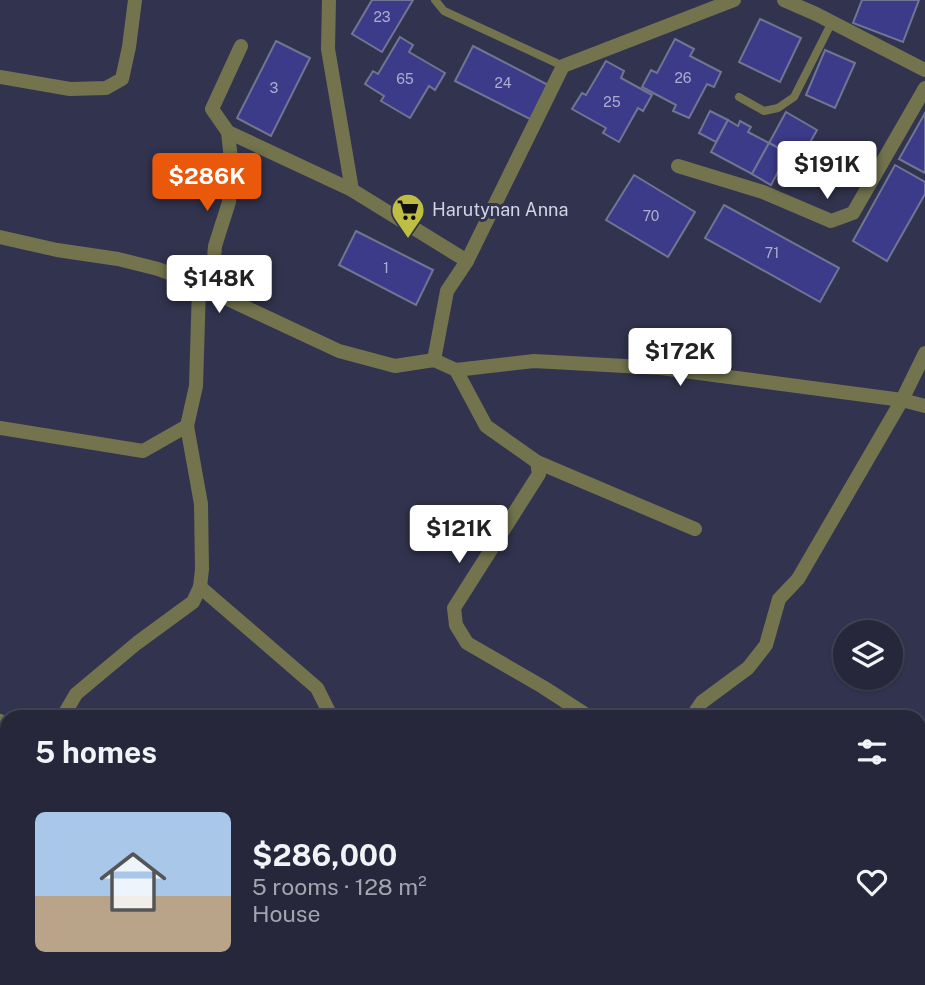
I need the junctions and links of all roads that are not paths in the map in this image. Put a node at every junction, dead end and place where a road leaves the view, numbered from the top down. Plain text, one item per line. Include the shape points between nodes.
1 (135, 0) edge
2 (329, 0) edge
3 (435, 0) edge
4 (734, 0) edge
5 (784, 0) edge
6 (823, 0) edge
7 (816, 14) junction
8 (831, 22) junction
9 (241, 46) dead end
10 (563, 66) junction
11 (925, 70) edge
12 (0, 77) edge
13 (925, 88) edge
14 (739, 97) dead end
15 (228, 132) junction
16 (678, 166) dead end
17 (352, 190) junction
18 (0, 237) edge
19 (467, 261) junction
20 (205, 290) junction
21 (925, 353) edge
22 (434, 360) junction
23 (456, 370) junction
24 (902, 400) junction
25 (925, 406) edge
26 (187, 426) junction
27 (0, 428) edge
28 (537, 462) junction
29 (695, 529) dead end
30 (200, 587) junction
31 (67, 710) edge
32 (328, 710) edge
33 (579, 710) edge
34 (696, 710) edge

1 - 12 street via 122,79 106,88 70,89
2 - 17 street via 328,49
3 - 10 lane via 444,11
4 - 10 street
5 - 7 street
6 - 7 street
7 - 8 street
8 - 11 street
8 - 14 lane via 794,97 764,111
9 - 15 street via 212,109
10 - 19 street
13 - 16 street via 853,213 843,218 831,221 763,192
15 - 17 street
15 - 20 street via 229,202
17 - 19 street
18 - 20 street via 158,269
19 - 22 street via 447,290
20 - 22 street via 339,351 395,366
20 - 26 street via 196,386
21 - 24 street
22 - 23 street
23 - 24 street via 534,361 661,368
23 - 28 street via 486,426
24 - 25 street
24 - 34 street via 798,579 779,599 766,645 748,668
26 - 27 street via 143,451
26 - 30 street via 201,504
28 - 29 street
28 - 33 street via 539,474 454,608 456,625 467,643
30 - 31 street via 193,602 76,694
30 - 32 street via 317,688

